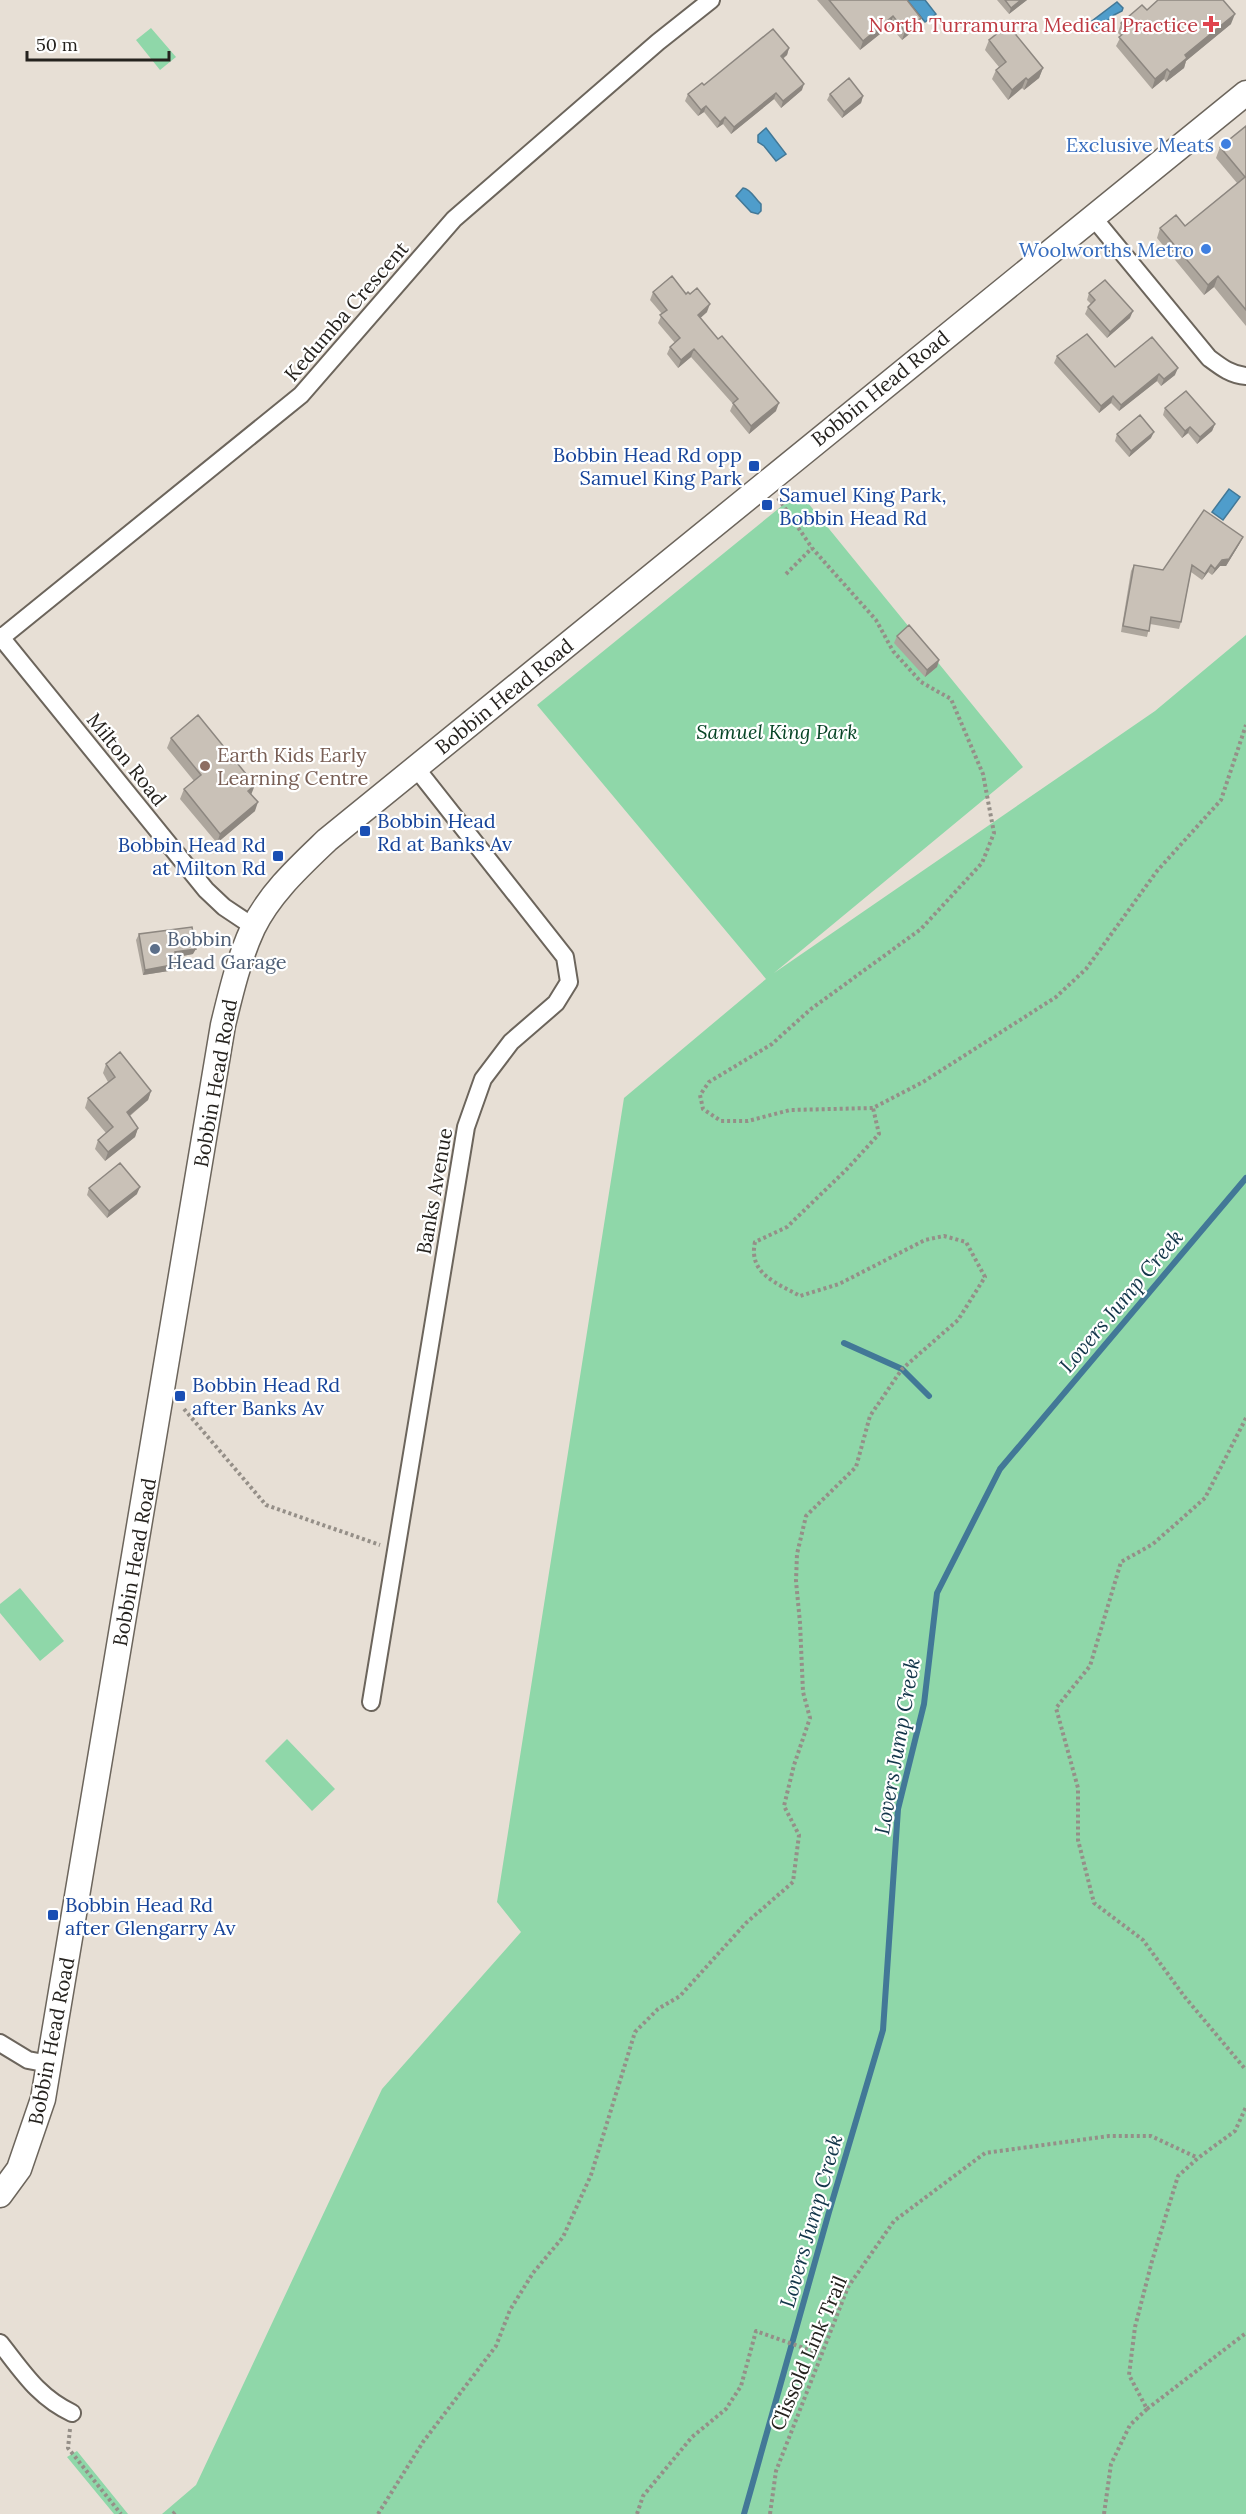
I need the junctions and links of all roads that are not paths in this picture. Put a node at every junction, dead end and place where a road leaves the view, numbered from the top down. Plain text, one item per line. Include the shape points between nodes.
1 (711, 0) edge
2 (1246, 93) edge
3 (1092, 216) junction
4 (1246, 376) edge
5 (1, 637) edge
6 (13, 652) junction
7 (0, 664) edge
8 (416, 768) junction
9 (254, 927) junction
10 (371, 1702) dead end
11 (0, 2043) edge
12 (50, 2064) junction
13 (0, 2195) edge
14 (0, 2343) edge
15 (72, 2413) road end

1 - 5 street, Kedumba Crescent via 454,219 302,396
2 - 3 main road, Bobbin Head Road
3 - 4 street via 1209,357 1222,369
3 - 8 main road, Bobbin Head Road
5 - 6 street, Milton Road
6 - 7 street
6 - 9 street, Milton Road via 206,890
8 - 9 main road, Bobbin Head Road via 296,870
8 - 10 street, Banks Avenue via 564,957 568,981 556,1002 510,1042 483,1079 466,1127
9 - 12 main road, Bobbin Head Road via 223,1024
11 - 12 street via 28,2060
12 - 13 main road, Bobbin Head Road via 41,2109 27,2149
14 - 15 street via 38,2392

